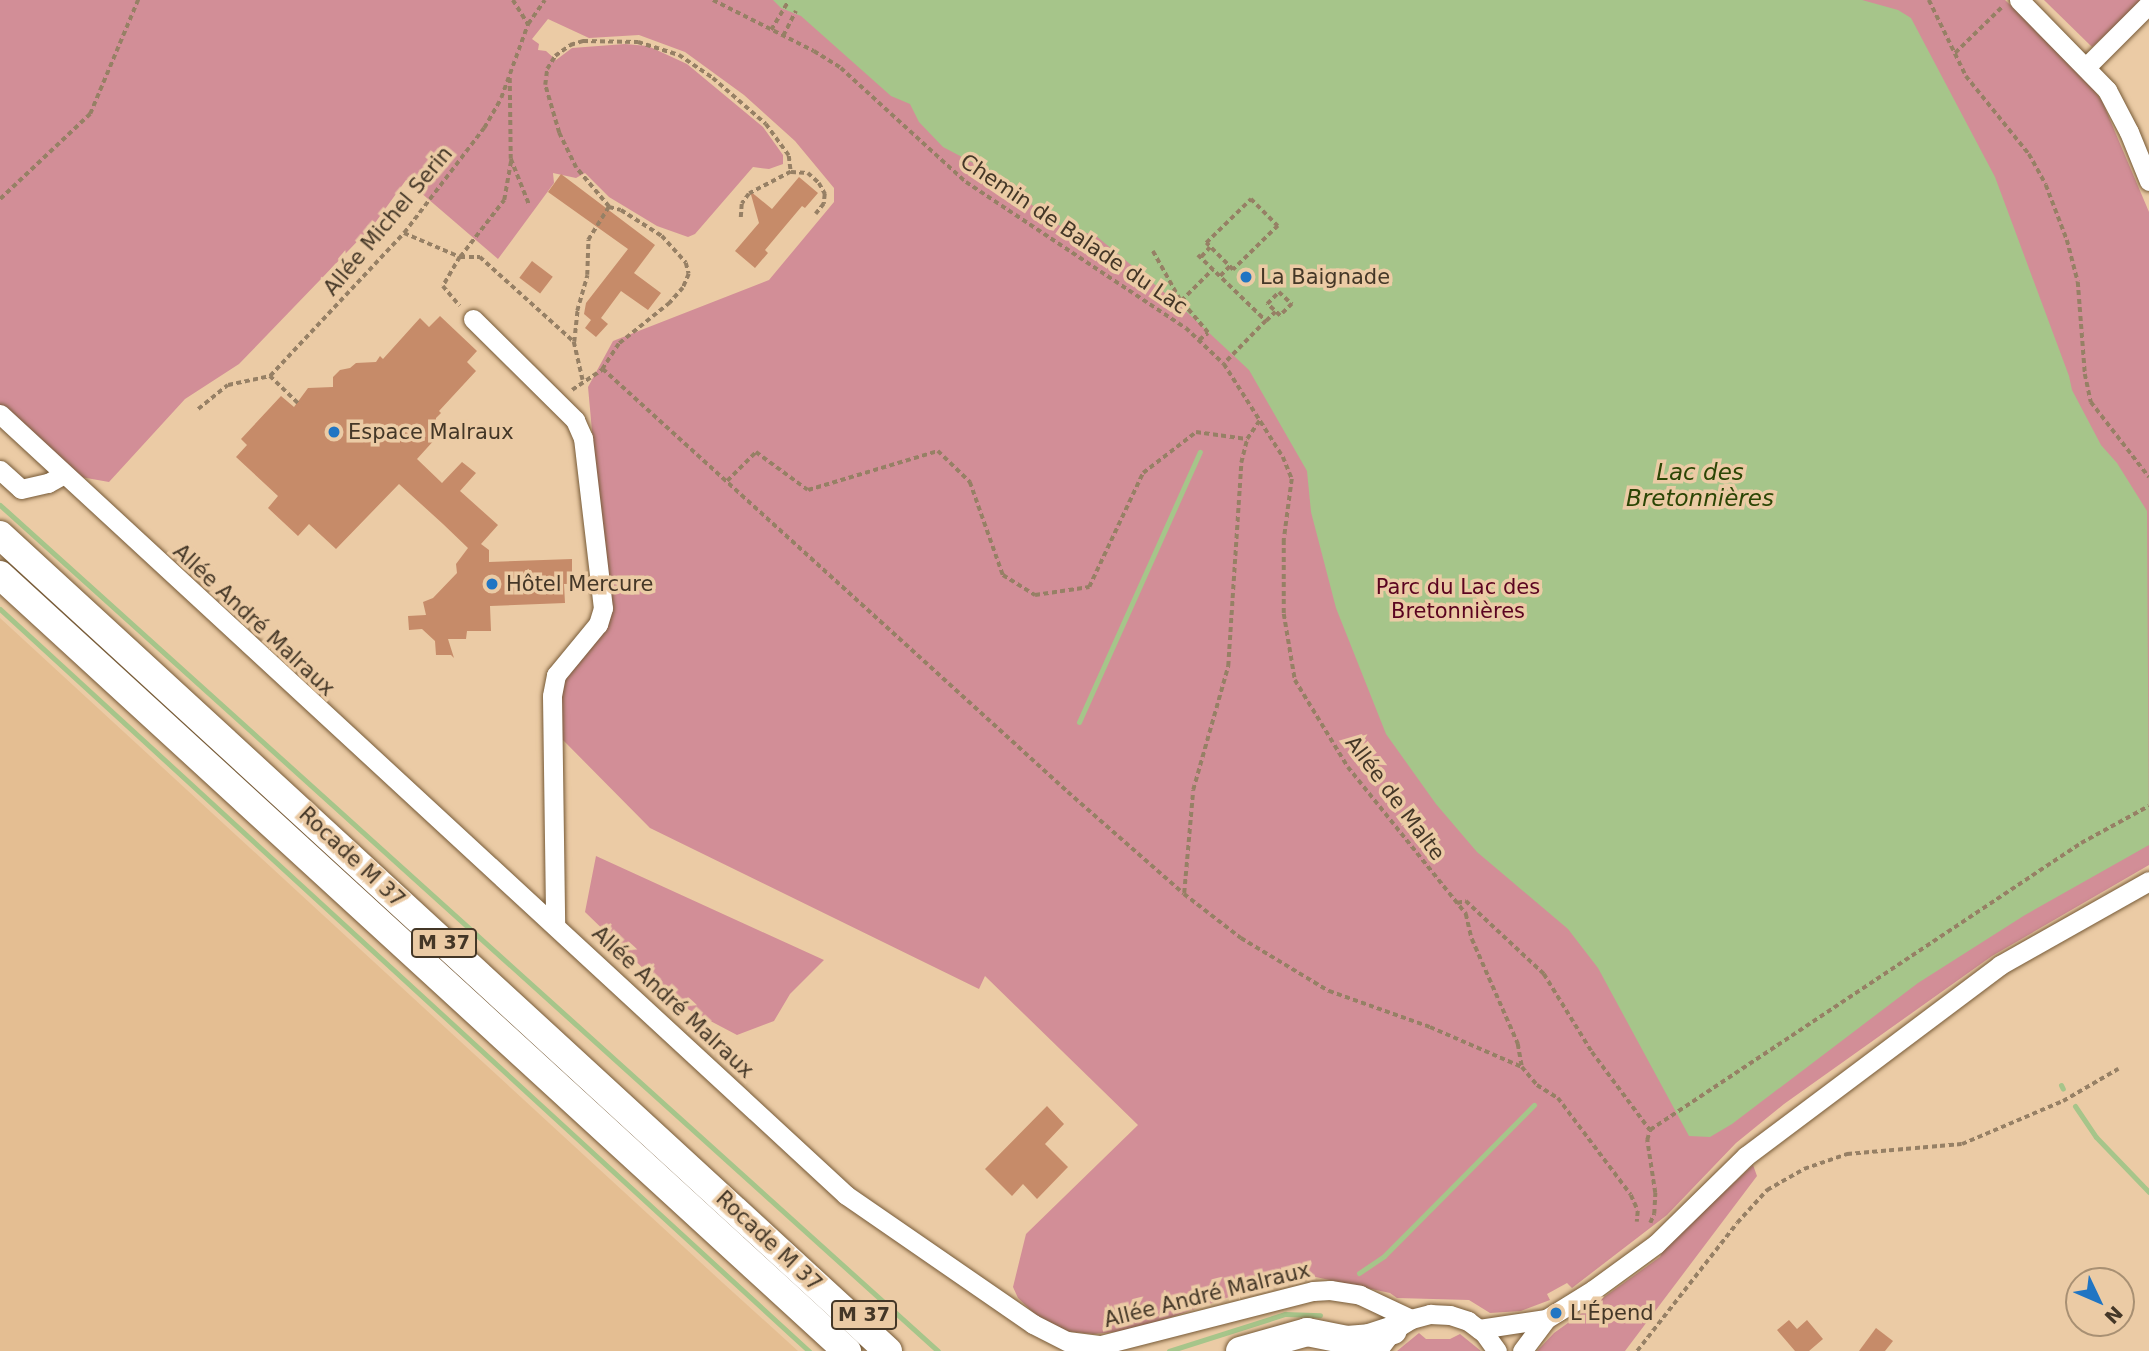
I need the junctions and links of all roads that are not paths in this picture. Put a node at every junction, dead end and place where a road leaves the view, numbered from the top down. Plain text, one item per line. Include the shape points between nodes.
1 (2011, 3) edge
2 (2147, 7) edge
3 (2087, 66) junction
4 (2149, 181) edge
5 (473, 318) road end
6 (0, 414) edge
7 (0, 470) edge
8 (64, 474) junction
9 (0, 535) edge
10 (0, 575) edge
11 (2149, 881) edge
12 (555, 925) junction
13 (816, 1283) junction
14 (1546, 1319) junction
15 (1479, 1329) junction
16 (1394, 1333) edge
17 (847, 1351) edge
18 (888, 1351) edge
19 (910, 1351) edge
20 (1240, 1351) edge
21 (1497, 1351) edge
22 (1522, 1351) edge

1 - 3 street
2 - 3 street
3 - 4 street via 2112,99
5 - 12 street via 575,420 583,438 603,608 598,624 556,676 552,696
6 - 8 street, Allée André Malraux
7 - 8 street via 21,489
8 - 12 street, Allée André Malraux
9 - 13 highway, Rocade M 37 / M 37
10 - 17 highway, Rocade M 37 / M 37
11 - 14 street via 2000,965 1746,1156 1640,1257
12 - 16 street, Allée André Malraux via 846,1195 1050,1334 1084,1345 1119,1343 1201,1318 1330,1290 1360,1295
13 - 18 highway, Rocade M 37 / M 37
13 - 19 highway, M 37
14 - 15 street
14 - 22 street
15 - 16 street via 1450,1315 1430,1314
15 - 21 street
16 - 20 highway via 1347,1340 1307,1332

